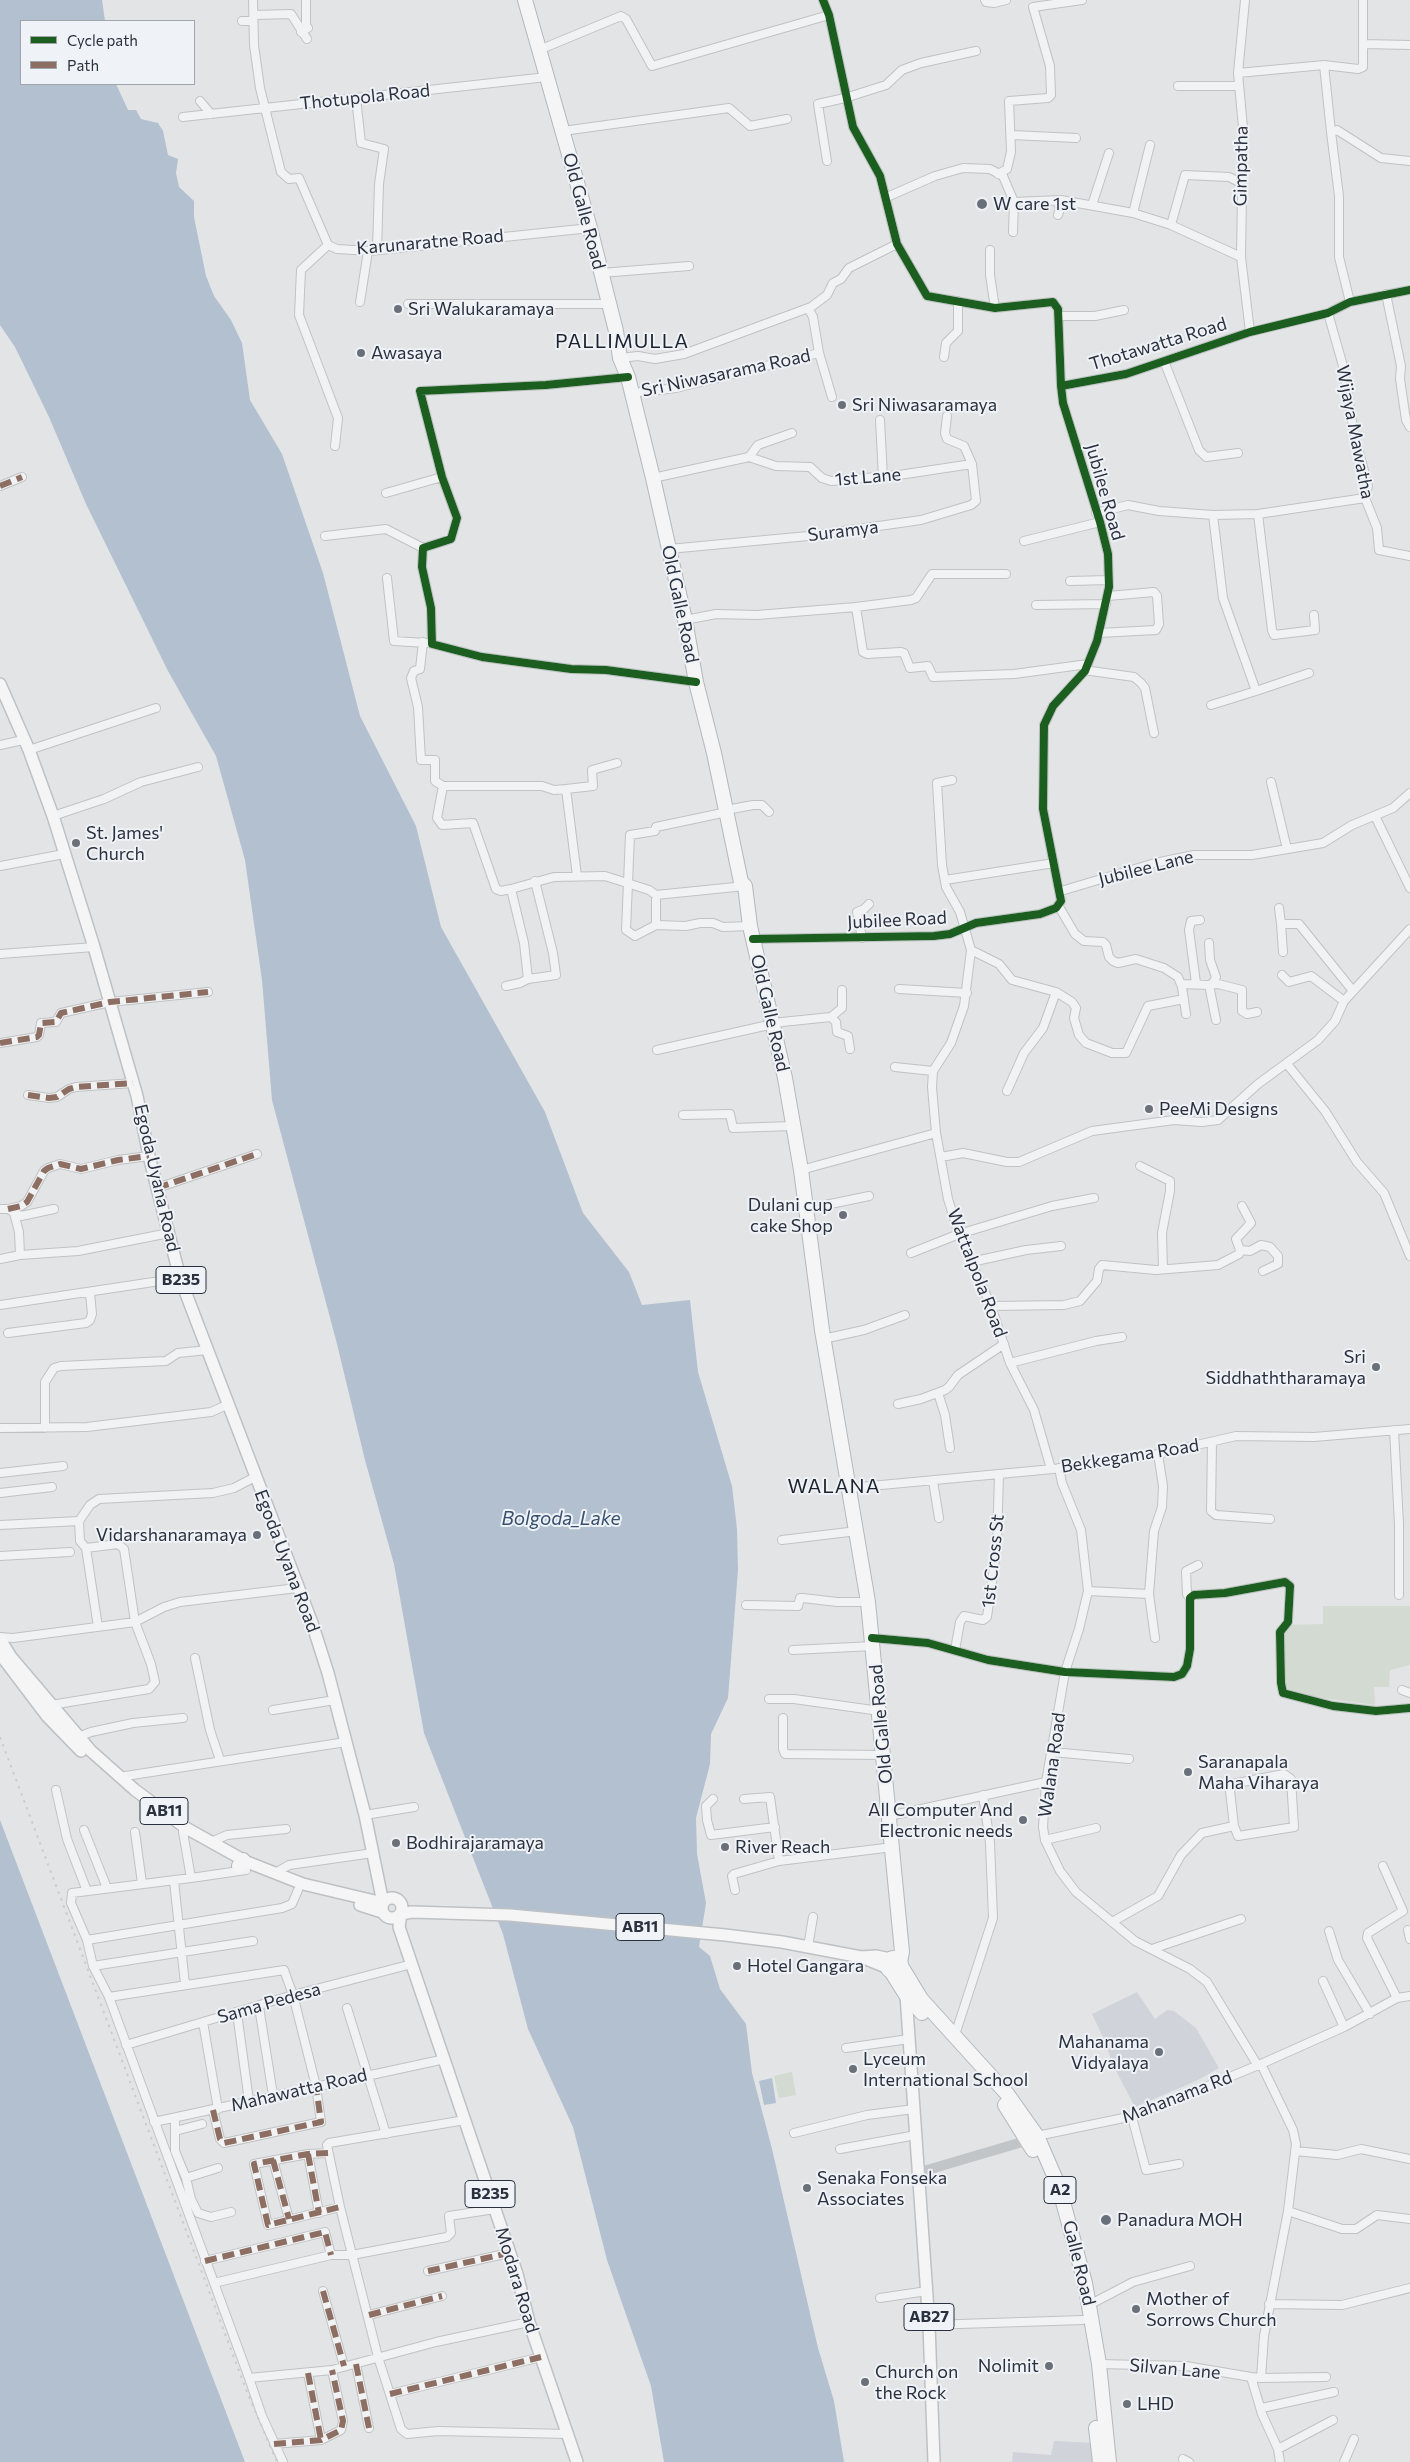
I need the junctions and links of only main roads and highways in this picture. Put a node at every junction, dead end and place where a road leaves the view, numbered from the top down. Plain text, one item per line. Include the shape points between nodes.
1 (525, 0) edge
2 (0, 684) edge
3 (0, 1638) edge
4 (0, 1654) edge
5 (243, 1865) junction
6 (377, 1872) junction
7 (399, 1905) junction
8 (384, 1910) junction
9 (399, 1927) junction
10 (893, 1964) junction
11 (906, 1995) junction
12 (1033, 2138) junction
13 (1094, 2364) junction
14 (578, 2462) edge
15 (934, 2462) edge
16 (1100, 2462) edge
17 (1109, 2462) edge

1 - 10 highway, Old Galle Road via 590,228 620,358 628,377 653,478 786,1078 873,1642 902,1952
2 - 6 main road, Egoda Uyana Road / B235 via 53,816 94,948 133,1083 180,1278 312,1623 346,1742
3 - 5 main road, AB11 via 11,1657 78,1737 119,1777 186,1828
4 - 5 main road, AB11 via 47,1716 127,1792 183,1832
5 - 8 main road, AB11
5 - 8 main road, AB11 via 298,1890
6 - 7 main road, Egoda Uyana Road / B235
6 - 8 main road, Egoda Uyana Road / B235
7 - 8 main road via 388,1898
7 - 8 main road via 392,1918
7 - 9 main road, Modara Road / B235
7 - 10 main road, AB11 via 444,1913 769,1940
8 - 9 main road
9 - 14 main road, Modara Road / B235 via 495,2209 540,2357
10 - 11 highway, Galle Road / A2
10 - 12 highway, Galle Road / A2 via 1008,2095
11 - 12 highway, Galle Road / A2
11 - 15 main road, AB27 via 927,2291
12 - 13 highway, Galle Road / A2 via 1052,2190 1079,2290
12 - 13 highway, Galle Road / A2 via 1061,2195 1089,2305
13 - 16 highway, Galle Road / A2
13 - 17 highway, Galle Road / A2

